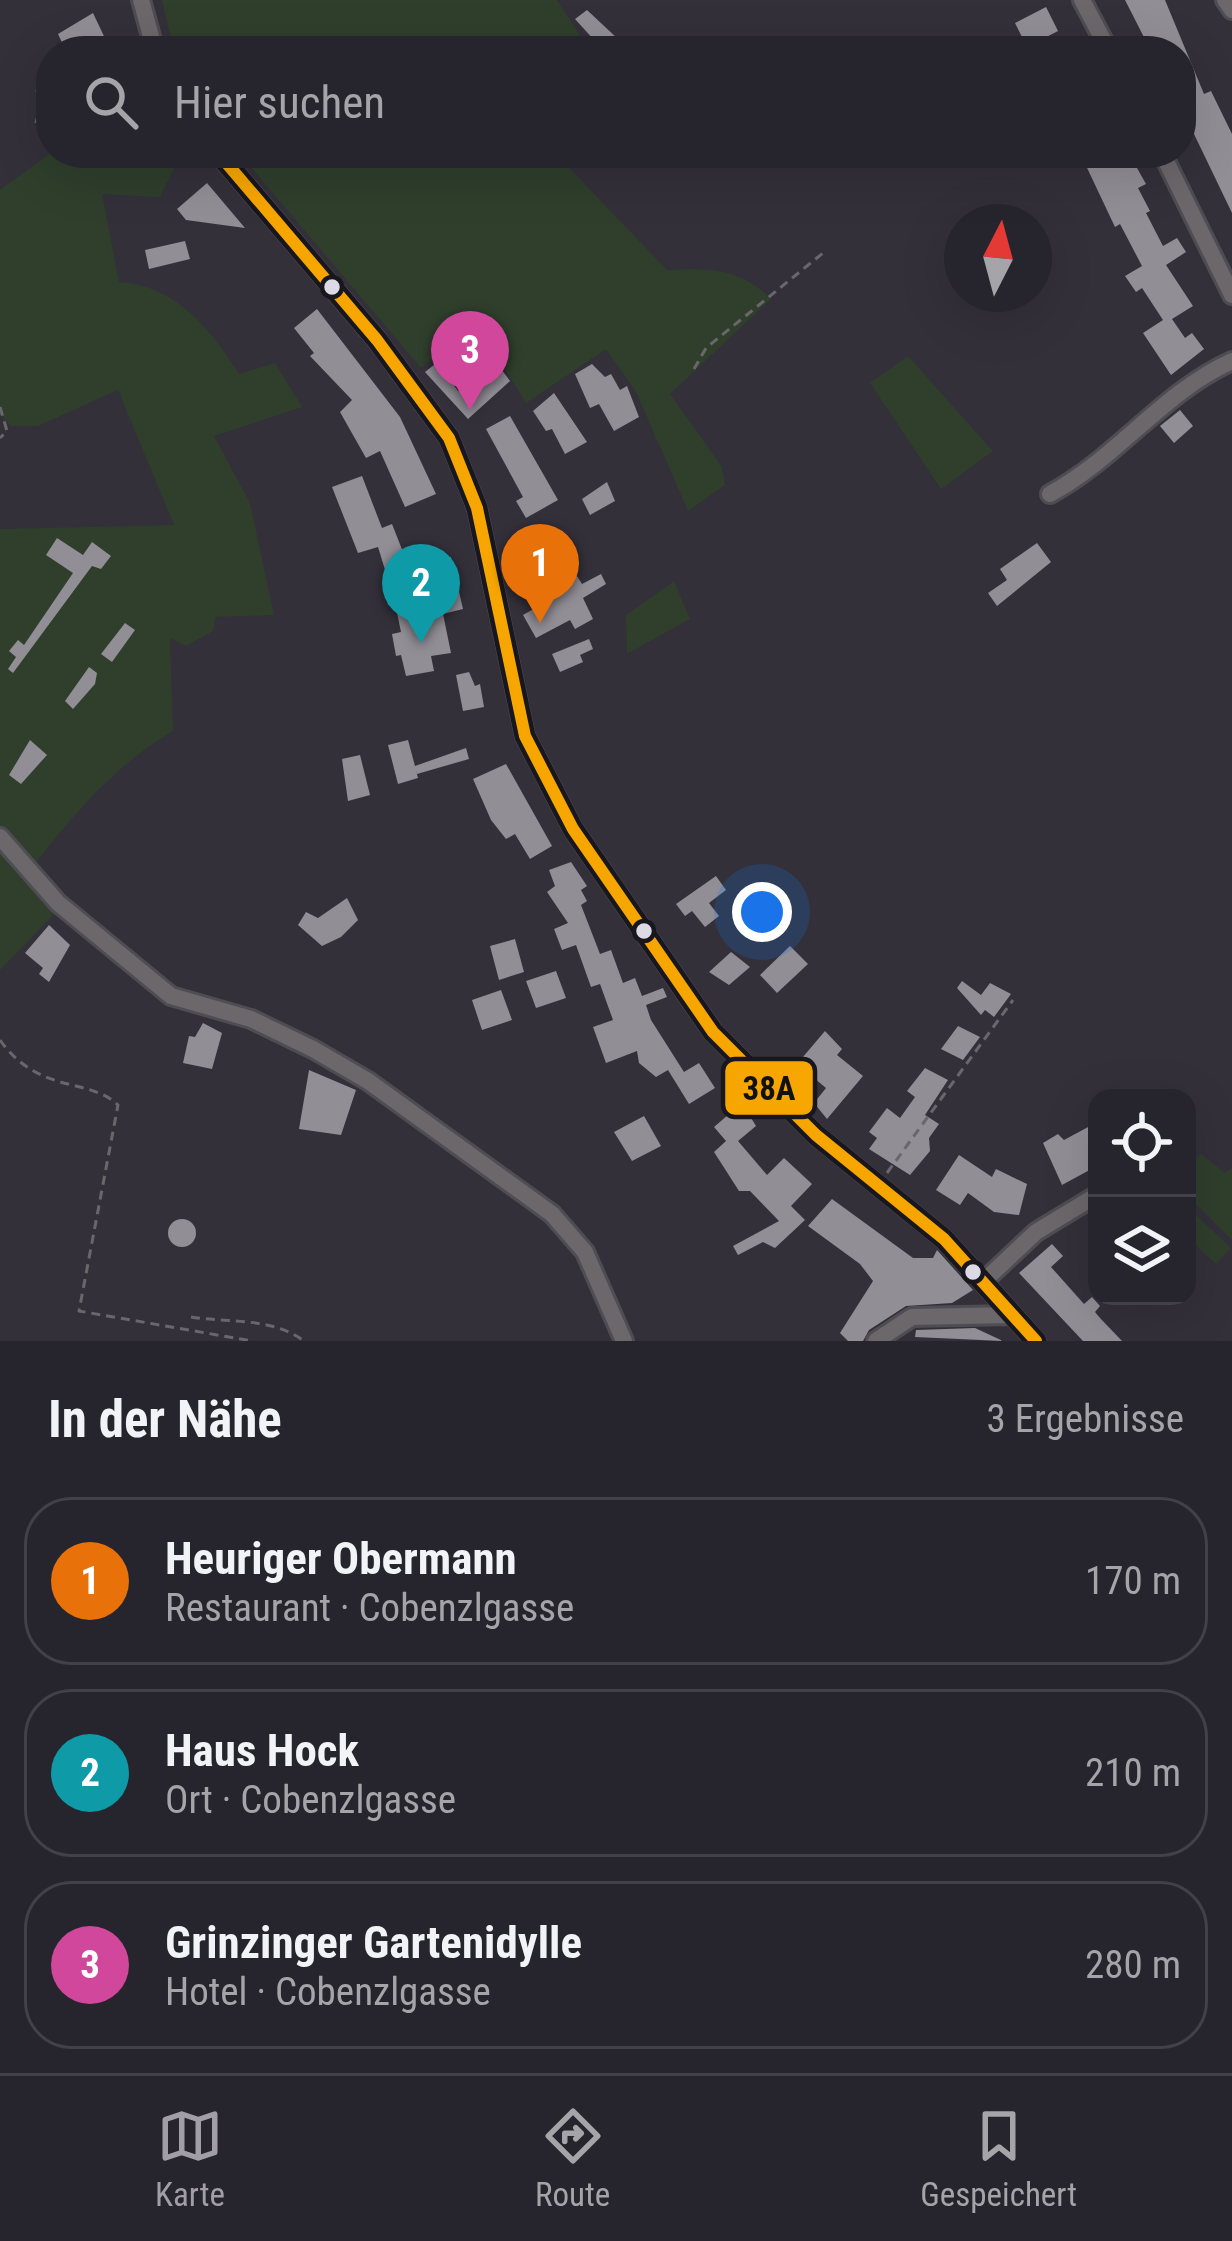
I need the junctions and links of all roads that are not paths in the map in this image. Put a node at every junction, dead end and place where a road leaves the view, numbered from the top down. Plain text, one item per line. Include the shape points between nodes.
1 (141, 0) edge
2 (1082, 0) edge
3 (1225, 0) edge
4 (1232, 10) edge
5 (151, 36) edge
6 (1101, 36) edge
7 (231, 168) edge
8 (1169, 168) edge
9 (1232, 295) edge
10 (1232, 361) edge
11 (1050, 494) dead end
12 (0, 837) edge
13 (1094, 1197) edge
14 (984, 1281) junction
15 (1012, 1315) junction
16 (624, 1341) edge
17 (876, 1341) edge
18 (1036, 1341) edge

1 - 5 street
2 - 6 street
3 - 4 street
7 - 14 street via 449,438 477,508 525,736 562,813 713,1032 790,1112
8 - 9 street
10 - 11 street via 1194,381
12 - 16 street via 58,903 171,996 251,1019 313,1049 552,1214 592,1264
13 - 14 street via 1036,1232
14 - 15 street
15 - 17 street via 912,1317
15 - 18 street

